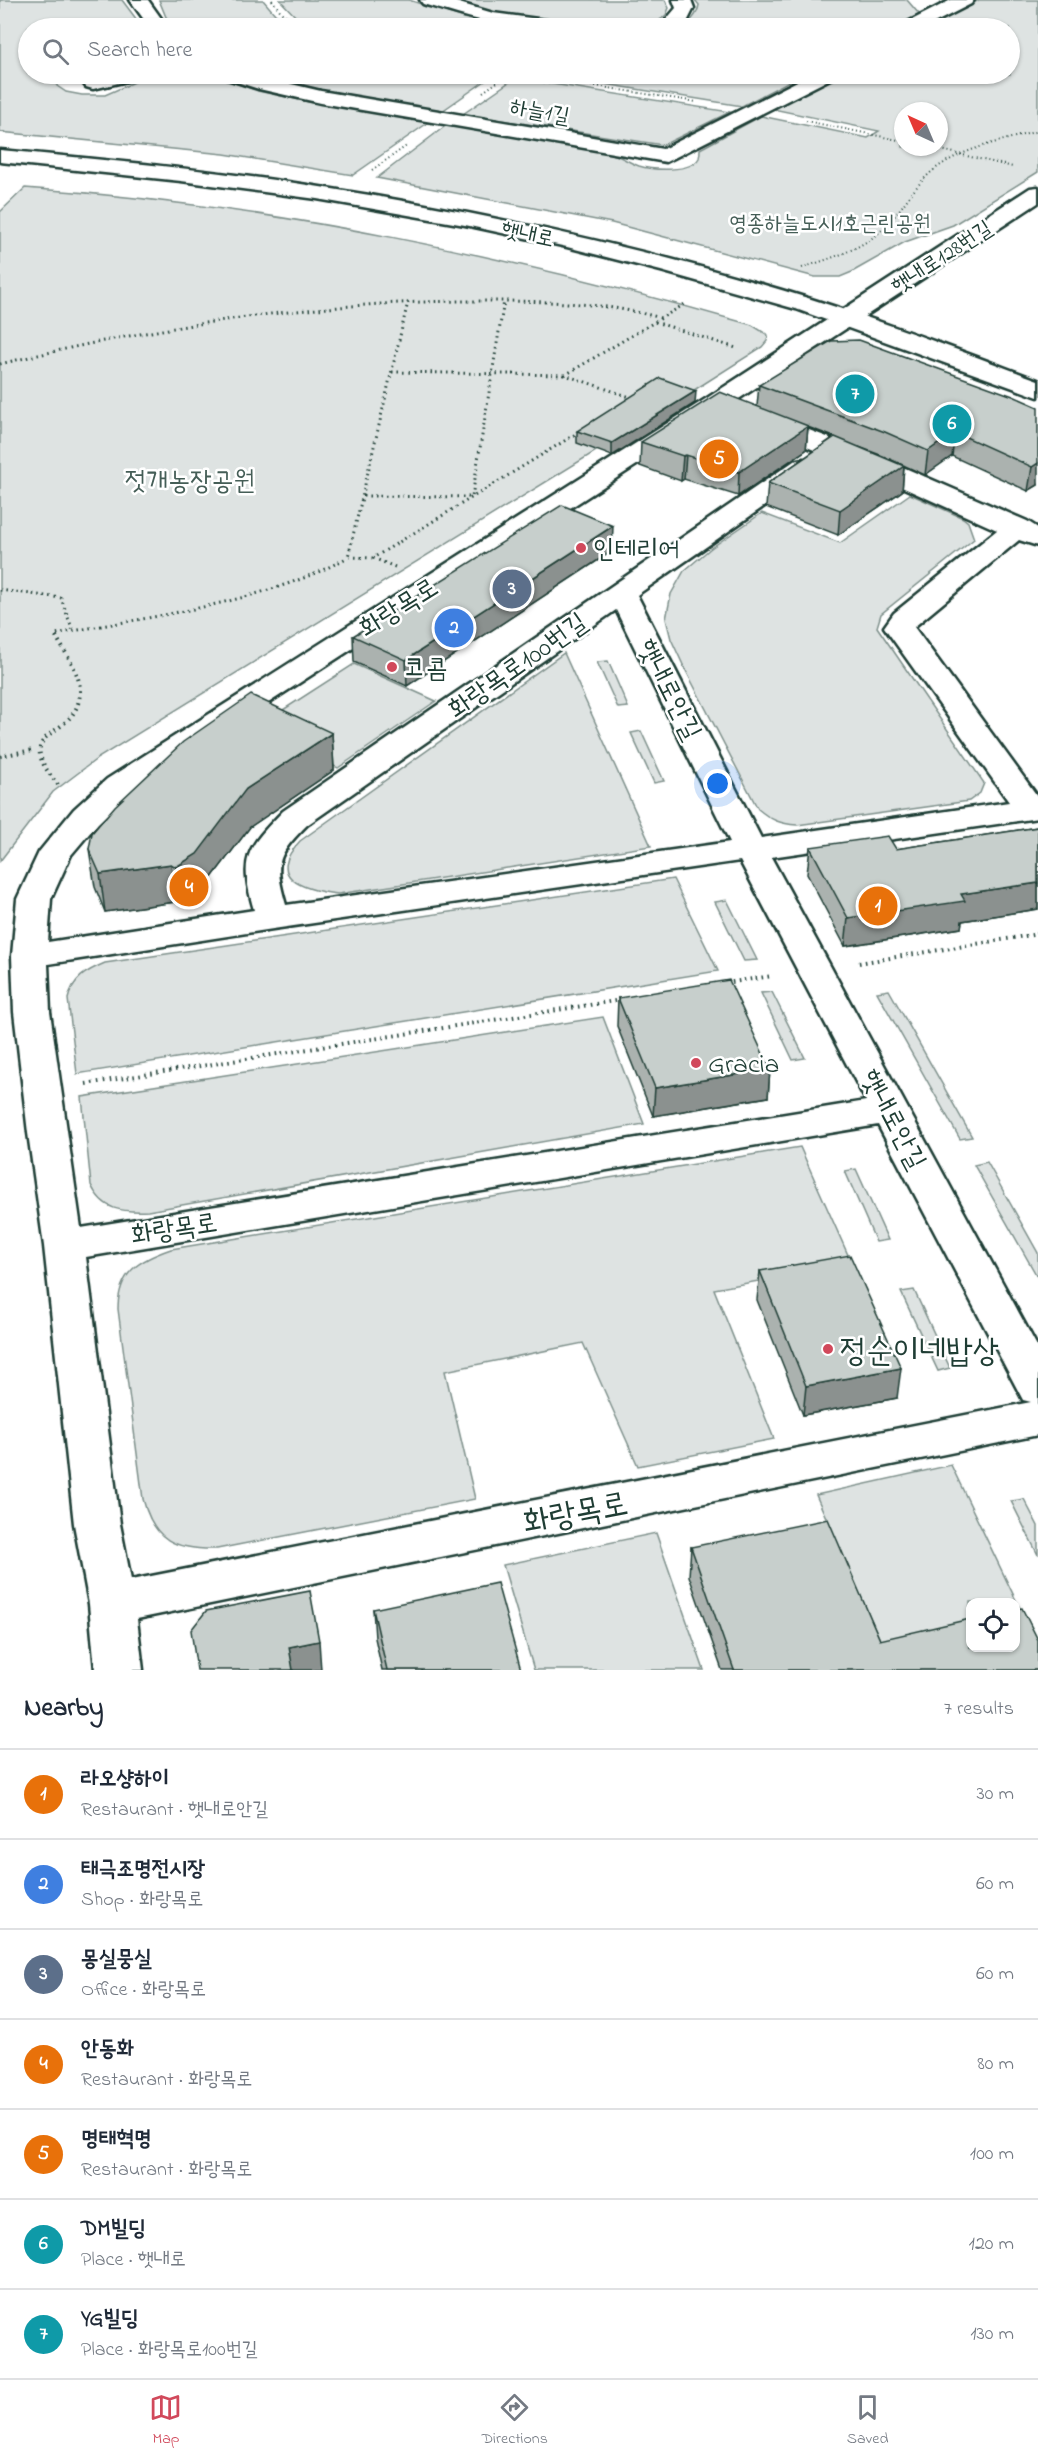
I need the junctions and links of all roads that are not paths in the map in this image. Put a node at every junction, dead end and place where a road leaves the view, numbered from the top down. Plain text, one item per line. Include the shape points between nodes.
1 (139, 0) edge
2 (429, 0) edge
3 (682, 0) edge
4 (921, 0) edge
5 (964, 0) edge
6 (938, 14) junction
7 (152, 18) edge
8 (491, 18) edge
9 (680, 18) edge
10 (930, 18) edge
11 (266, 84) edge
12 (806, 84) edge
13 (0, 156) edge
14 (1038, 193) edge
15 (844, 318) junction
16 (1038, 389) edge
17 (716, 403) junction
18 (831, 447) junction
19 (1027, 533) edge
20 (622, 593) junction
21 (1034, 809) edge
22 (751, 850) junction
23 (273, 918) junction
24 (30, 956) junction
25 (888, 1110) junction
26 (64, 1246) junction
27 (1038, 1388) edge
28 (1038, 1418) edge
29 (112, 1604) junction
30 (119, 1670) edge

1 - 7 street
2 - 8 street
3 - 9 street via 685,8
4 - 6 street
5 - 6 street
6 - 10 street
11 - 12 street, 하늘1길 via 321,97 666,156
13 - 15 street, 햇내로 via 258,184 465,219 684,270
14 - 15 street, 햇내로128번길
15 - 16 street, 햇내로
15 - 17 street, 화랑목로
17 - 18 street
17 - 24 street, 화랑목로 via 118,786 56,852 34,899
18 - 19 street
18 - 20 street, 화랑목로100번길
19 - 21 street via 904,619 899,627
20 - 22 street, 햇내로안길
20 - 23 street, 화랑목로100번길 via 295,818 272,841 261,861
21 - 22 street
22 - 23 street
22 - 25 street, 햇내로안길
23 - 24 street
24 - 26 street, 화랑목로 via 32,1012
25 - 26 street, 화랑목로
25 - 27 street, 햇내로안길
26 - 29 street, 화랑목로 via 97,1524
28 - 29 street, 화랑목로
29 - 30 street, 화랑목로

